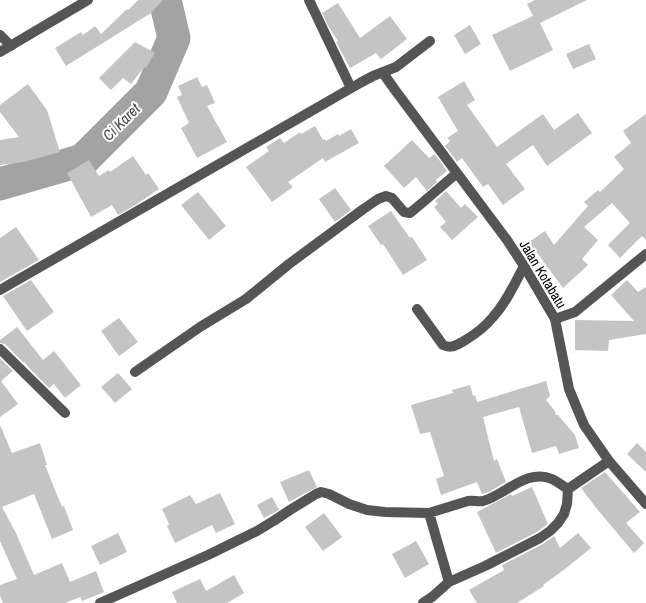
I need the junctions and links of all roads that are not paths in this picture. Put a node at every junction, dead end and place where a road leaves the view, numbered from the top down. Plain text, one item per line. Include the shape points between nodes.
1 (88, 0) edge
2 (309, 0) edge
3 (0, 35) edge
4 (430, 40) dead end
5 (11, 46) junction
6 (0, 52) edge
7 (383, 72) junction
8 (351, 88) junction
9 (457, 173) junction
10 (646, 254) edge
11 (524, 266) junction
12 (0, 290) edge
13 (417, 309) dead end
14 (554, 319) junction
15 (0, 349) edge
16 (135, 372) dead end
17 (66, 413) dead end
18 (609, 461) junction
19 (568, 489) junction
20 (646, 504) edge
21 (430, 513) junction
22 (449, 582) junction
23 (100, 603) edge
24 (423, 603) edge

1 - 5 street
2 - 8 street
3 - 5 street
4 - 7 street via 396,67
5 - 6 street
7 - 8 street
7 - 9 street, Jalan Kotabatu
8 - 12 street
9 - 11 street, Jalan Kotabatu
9 - 16 street via 410,213 404,212 389,197 378,199 246,299
10 - 14 street via 575,312
11 - 13 street via 493,318 470,337 454,346 444,345
11 - 14 street, Jalan Kotabatu
14 - 18 street, Jalan Kotabatu via 570,389 584,425
15 - 17 street
18 - 19 street
18 - 20 street, Jalan Kotabatu
19 - 21 street via 551,479 527,478 484,501 474,500
19 - 22 street via 564,514 550,531
21 - 22 street
21 - 23 street via 367,510 321,492 257,531
22 - 24 street

